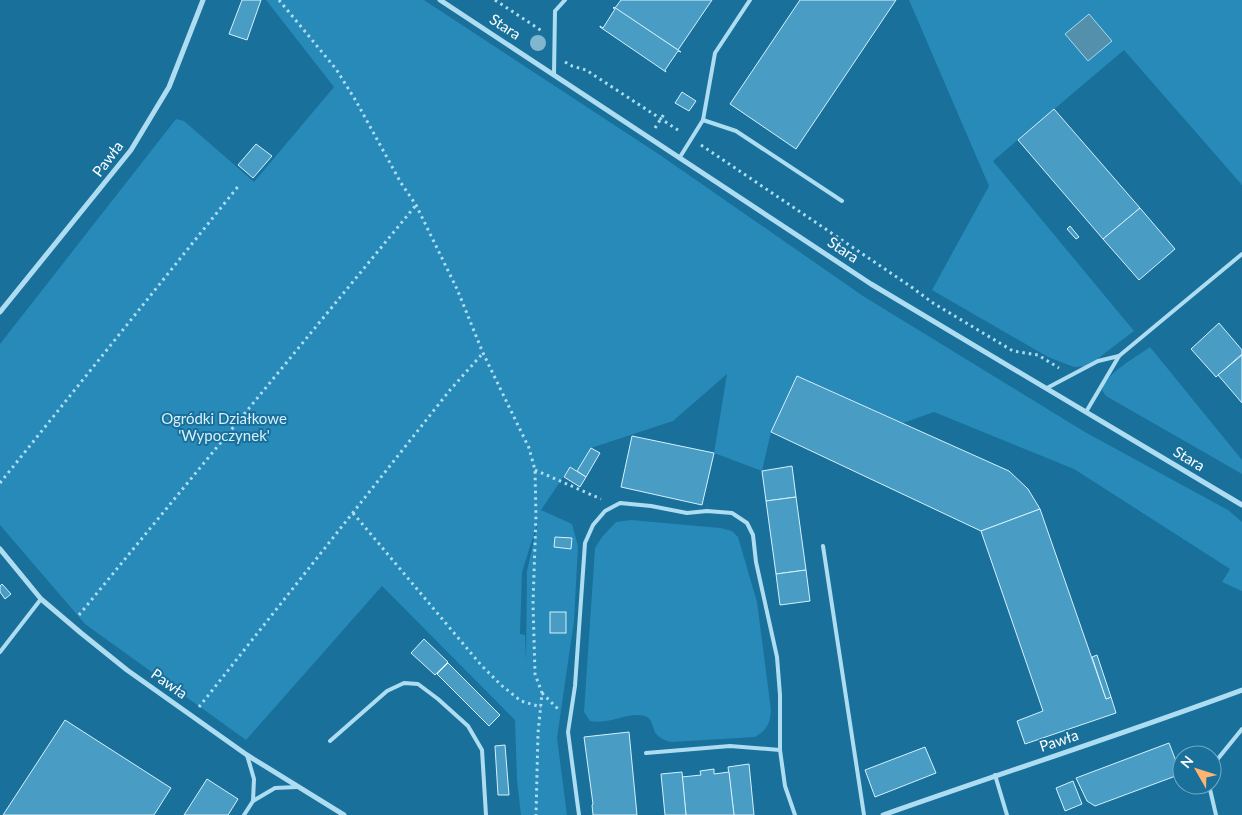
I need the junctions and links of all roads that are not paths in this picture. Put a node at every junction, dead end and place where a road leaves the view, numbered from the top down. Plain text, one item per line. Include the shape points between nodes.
1 (203, 0) edge
2 (440, 0) edge
3 (565, 0) edge
4 (750, 0) edge
5 (554, 74) junction
6 (703, 120) junction
7 (680, 157) junction
8 (842, 201) dead end
9 (1242, 254) edge
10 (0, 312) edge
11 (1120, 356) junction
12 (1047, 388) junction
13 (1086, 412) junction
14 (1242, 505) edge
15 (823, 546) dead end
16 (0, 549) edge
17 (42, 599) junction
18 (0, 652) edge
19 (1242, 690) edge
20 (1242, 730) edge
21 (330, 741) dead end
22 (780, 750) junction
23 (646, 753) dead end
24 (1222, 754) edge
25 (247, 755) junction
26 (995, 775) junction
27 (298, 787) junction
28 (1211, 795) edge
29 (253, 801) junction
30 (244, 815) edge
31 (344, 815) edge
32 (486, 815) edge
33 (579, 815) edge
34 (795, 815) edge
35 (864, 815) edge
36 (883, 815) edge
37 (1007, 815) edge
38 (1216, 815) edge

1 - 10 street, Pawła via 169,87 131,150
2 - 5 street, Stara
3 - 5 lane via 555,11
4 - 6 lane via 715,53
5 - 7 street, Stara
6 - 7 lane
6 - 8 lane via 736,131
7 - 12 street, Stara via 871,284
9 - 11 lane
11 - 12 lane via 1098,361
11 - 13 lane
12 - 13 street, Stara
13 - 14 street, Stara
15 - 35 lane
16 - 17 street, Pawła
17 - 18 lane
17 - 25 street, Pawła via 127,670
19 - 26 street, Pawła
20 - 24 lane
21 - 32 lane via 388,691 404,683 418,684 468,726 482,750
22 - 23 lane via 730,746
22 - 33 lane via 777,657 753,535 747,523 732,513 687,513 620,503 605,511 593,524 585,543 575,686 568,732
22 - 34 lane via 785,786
25 - 27 street, Pawła
25 - 29 lane via 254,779
26 - 36 street, Pawła
26 - 37 lane
27 - 29 lane via 275,788
27 - 31 street, Pawła
28 - 38 lane
29 - 30 lane

